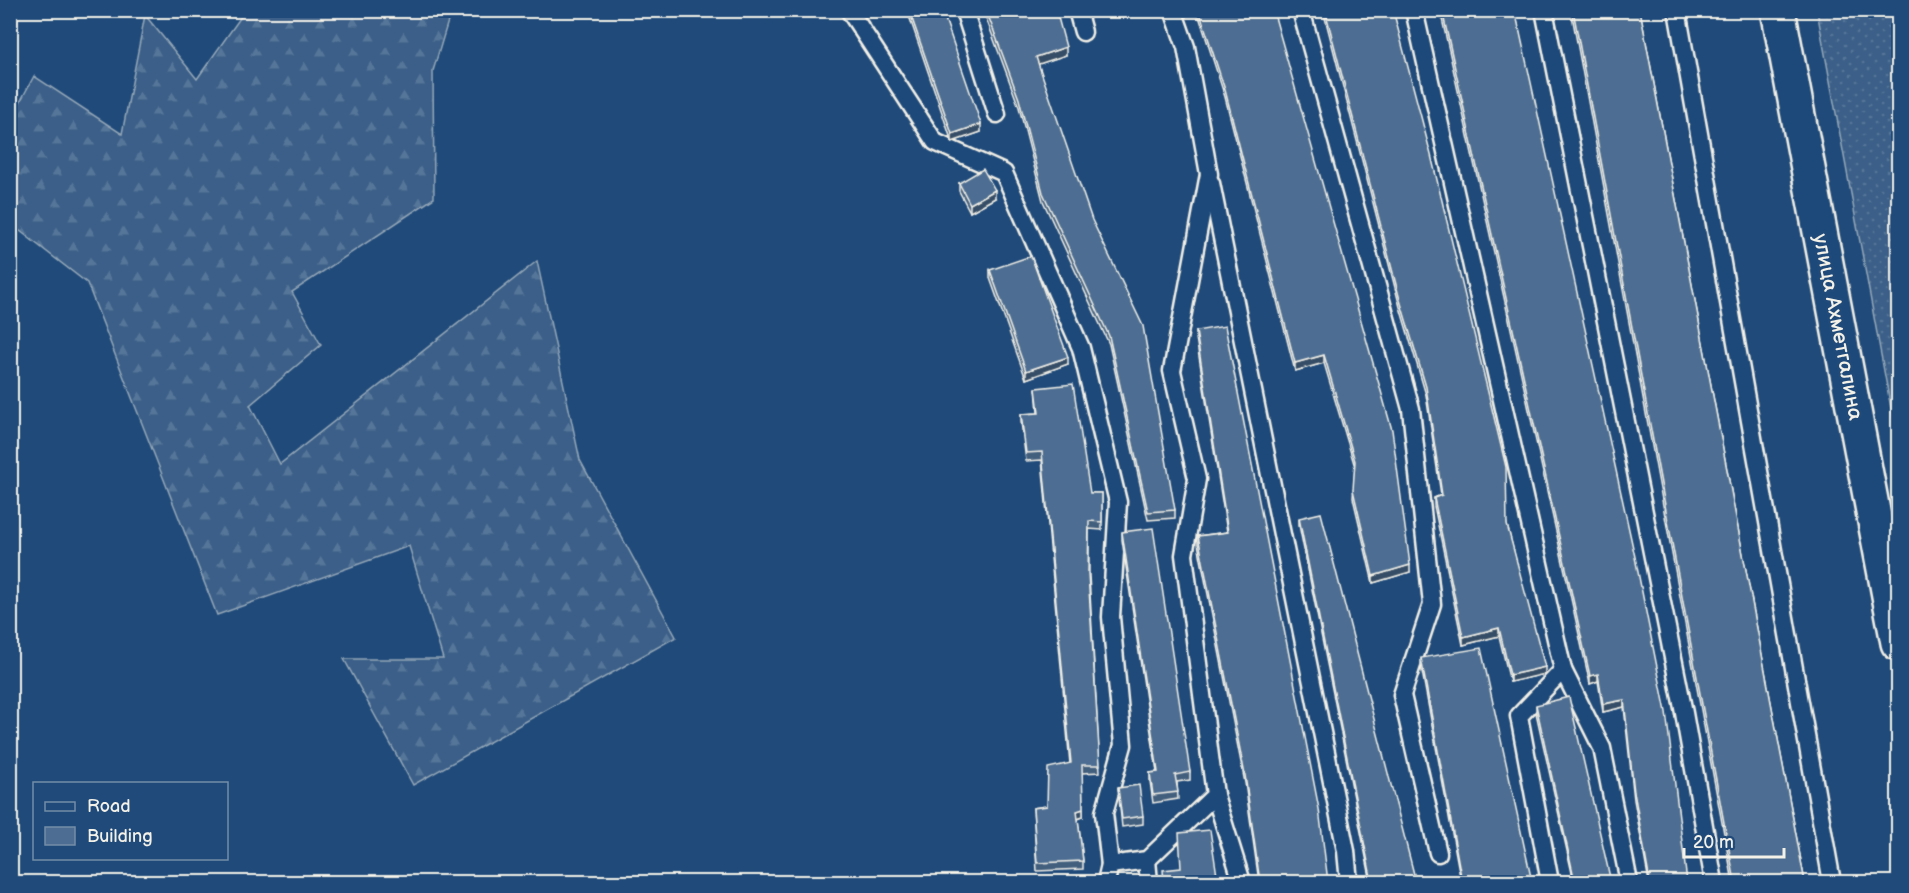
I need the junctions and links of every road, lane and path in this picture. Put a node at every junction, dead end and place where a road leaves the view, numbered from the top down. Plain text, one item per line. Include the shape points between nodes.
1 (849, 10) edge
2 (964, 10) edge
3 (1077, 10) edge
4 (1173, 10) edge
5 (1301, 10) edge
6 (1414, 10) edge
7 (1544, 10) edge
8 (1677, 10) edge
9 (1778, 10) edge
10 (1083, 32) dead end
11 (997, 114) dead end
12 (1209, 174) junction
13 (1899, 644) edge
14 (1563, 670) junction
15 (1215, 795) junction
16 (1438, 853) dead end
17 (1147, 860) junction
18 (1110, 865) junction
19 (1106, 882) edge
20 (1149, 882) edge
21 (1242, 882) edge
22 (1349, 882) edge
23 (1550, 882) edge
24 (1629, 882) edge
25 (1714, 882) edge
26 (1832, 882) edge

1 - 18 lane via 935,142 1004,173 1082,348 1118,502 1111,617 1123,745 1104,813
2 - 11 lane
3 - 10 lane
4 - 12 lane via 1186,47
5 - 16 lane via 1411,409 1432,604 1402,695
6 - 14 lane
7 - 25 lane
8 - 26 lane
9 - 13 main road, улица Ахметгалина
12 - 15 lane via 1172,371 1197,479 1184,555
12 - 22 lane via 1346,851
14 - 23 lane via 1519,716
14 - 24 lane via 1602,748
15 - 17 lane
15 - 21 lane
17 - 18 lane
17 - 20 lane
18 - 19 lane

